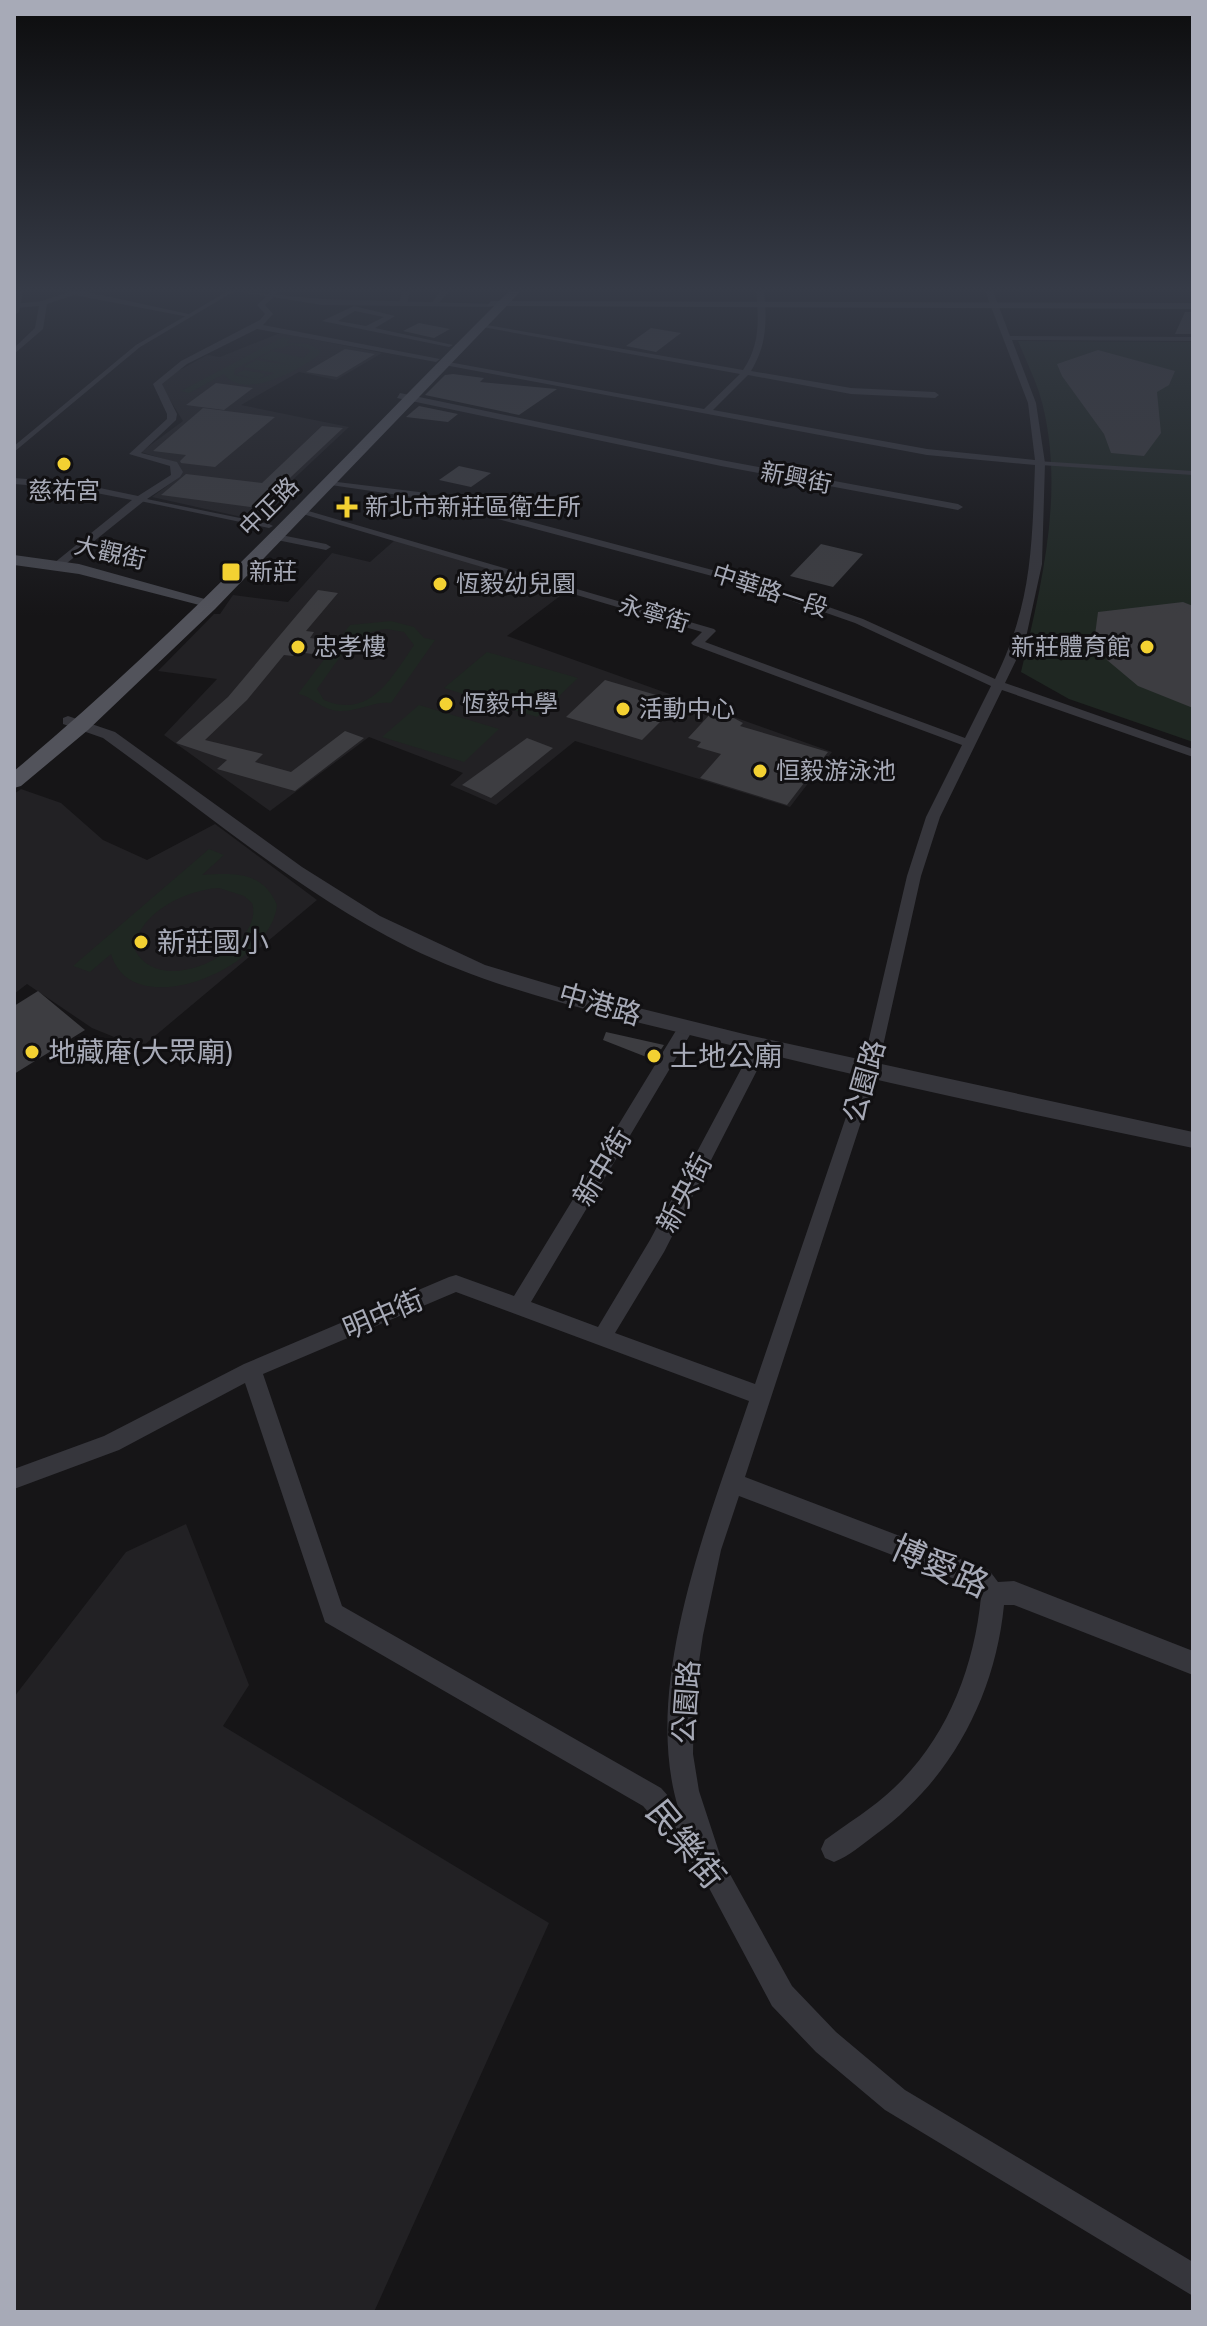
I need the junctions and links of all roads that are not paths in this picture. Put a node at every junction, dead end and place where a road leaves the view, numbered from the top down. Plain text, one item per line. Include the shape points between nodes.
1 (74, 400) edge
2 (165, 400) edge
3 (403, 400) edge
4 (404, 400) edge
5 (418, 400) edge
6 (645, 400) edge
7 (719, 400) edge
8 (1031, 400) edge
9 (707, 411) junction
10 (14, 450) edge
11 (1040, 463) junction
12 (1193, 473) edge
13 (14, 481) edge
14 (329, 484) junction
15 (140, 499) junction
16 (958, 507) dead end
17 (301, 512) junction
18 (272, 531) junction
19 (326, 547) dead end
20 (14, 560) edge
21 (58, 565) junction
22 (202, 601) junction
23 (999, 685) junction
24 (77, 723) junction
25 (970, 744) junction
26 (1193, 753) edge
27 (14, 763) edge
28 (14, 782) edge
29 (686, 1028) junction
30 (761, 1047) junction
31 (869, 1073) junction
32 (1193, 1140) edge
33 (518, 1306) junction
34 (602, 1337) junction
35 (251, 1370) junction
36 (762, 1396) junction
37 (14, 1479) edge
38 (733, 1483) junction
39 (993, 1594) junction
40 (1193, 1663) edge
41 (834, 1849) dead end
42 (710, 1864) junction
43 (1193, 2280) edge

1 - 10 street
2 - 15 street via 171,420 134,454 174,464 178,472
3 - 18 main road, 中正路
4 - 14 main road, 中正路
5 - 16 street, 新興街
6 - 9 street
7 - 9 street
8 - 11 street, 公園路
9 - 11 street via 927,452
11 - 12 street
11 - 23 street, 公園路 via 1037,564 1019,642
13 - 15 street
14 - 17 main road, 中正路
14 - 23 street, 中華路一段 via 419,495 730,577 859,621
15 - 18 street
15 - 21 street via 142,505 71,561
17 - 18 main road, 中正路
17 - 25 street, 永寧街 via 710,631 697,643
18 - 19 street
18 - 22 main road, 中正路
20 - 21 main road, 大觀街
21 - 22 main road, 大觀街
22 - 24 main road, 中正路
23 - 25 street, 公園路
23 - 26 street, 中華路一段
24 - 27 main road, 中正路
24 - 28 main road, 中正路
24 - 29 street, 中港路 via 109,735 336,901 416,943 491,973
25 - 31 street, 公園路 via 933,817 914,876
29 - 30 street, 中港路
29 - 33 street, 新中街
30 - 31 street, 中港路
30 - 34 street, 新央街 via 657,1246
31 - 32 street, 中港路
31 - 36 street, 公園路
33 - 34 street, 明中街
33 - 35 street, 明中街 via 456,1283
34 - 36 street, 明中街
35 - 37 street, 明中街 via 111,1443
35 - 42 street, 民樂街 via 333,1614 652,1797
36 - 38 street, 公園路
38 - 39 street, 博愛路 via 981,1578
38 - 42 street, 公園路 via 693,1625 681,1722 684,1781
39 - 40 street, 博愛路 via 1014,1593
39 - 41 street via 991,1632 958,1725 904,1796
42 - 43 street, 民樂街 via 782,1996 826,2042 895,2100

